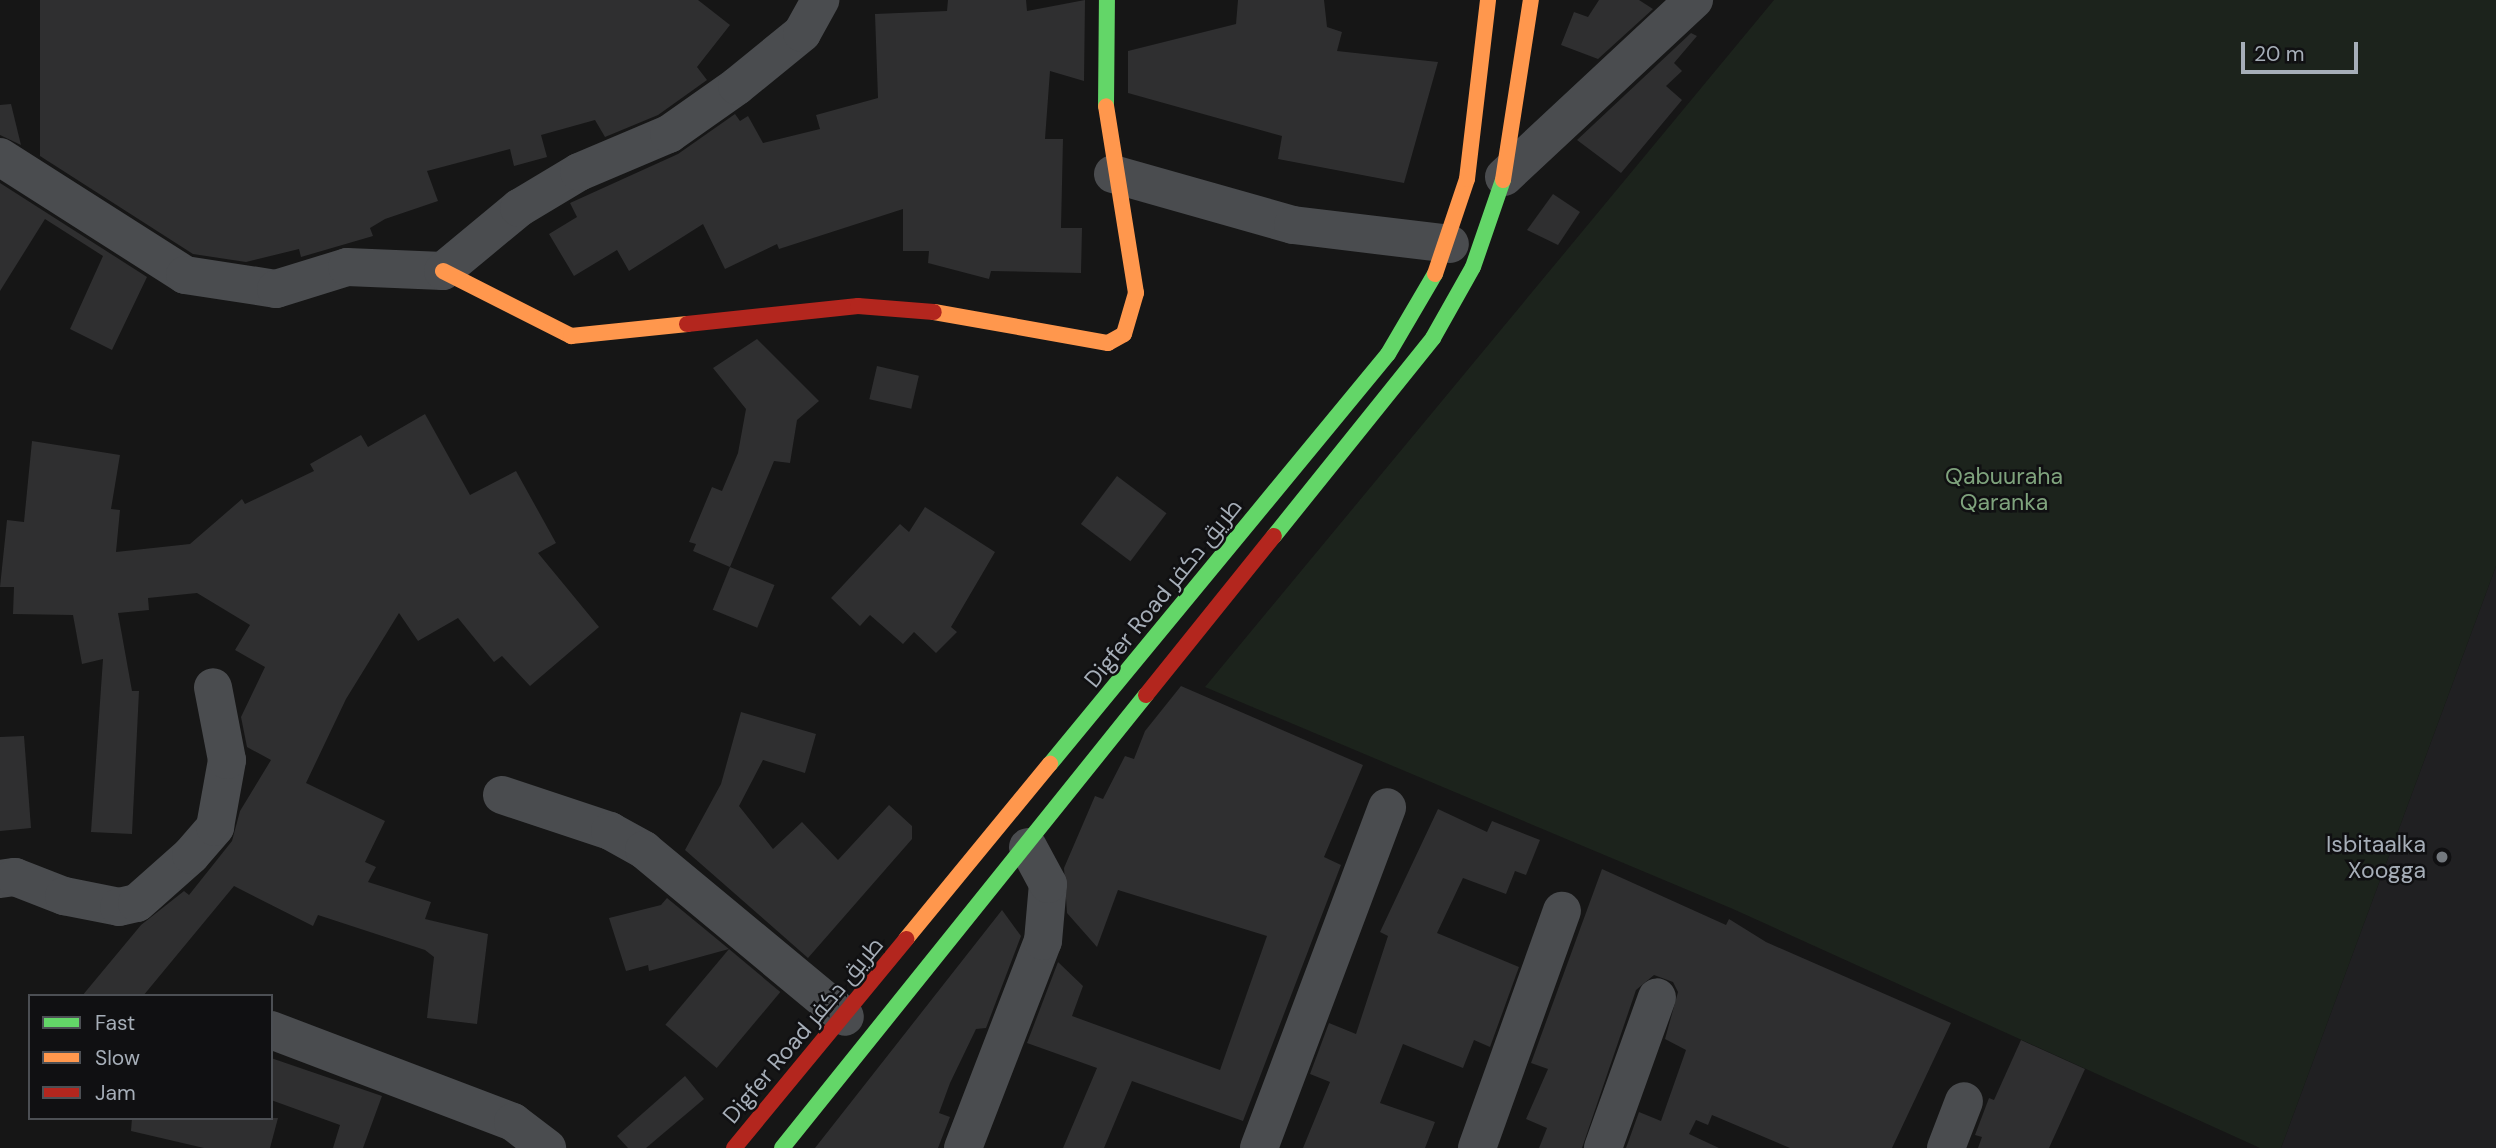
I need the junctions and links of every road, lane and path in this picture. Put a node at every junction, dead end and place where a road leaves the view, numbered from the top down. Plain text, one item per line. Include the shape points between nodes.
1 (820, 0) edge
2 (1107, 0) edge
3 (1488, 0) edge
4 (1531, 0) edge
5 (1694, 0) edge
6 (0, 157) edge
7 (1113, 174) junction
8 (1504, 177) junction
9 (1450, 244) junction
10 (443, 271) junction
11 (212, 687) dead end
12 (502, 795) dead end
13 (1387, 807) dead end
14 (1027, 847) junction
15 (0, 878) edge
16 (1562, 911) dead end
17 (1657, 997) dead end
18 (845, 1017) junction
19 (273, 1031) edge
20 (1964, 1101) dead end
21 (547, 1148) edge
22 (734, 1148) edge
23 (782, 1148) edge
24 (963, 1148) edge
25 (1259, 1148) edge
26 (1477, 1148) edge
27 (1603, 1148) edge
28 (1946, 1148) edge

1 - 10 street via 802,33 737,86 669,134 579,172 519,208
2 - 7 street
3 - 9 street, Digfer Road طريق دكفر via 1467,179
4 - 8 street
5 - 8 street
6 - 10 street via 87,219 185,275 276,289 347,267
7 - 9 street via 1293,225
7 - 10 street via 1136,293 1124,334 1108,344 948,313 858,306 571,336
8 - 14 street via 1473,267 1433,338
9 - 18 street, Digfer Road طريق دكفر via 1430,290 1388,354
11 - 15 street via 227,760 215,827 191,855 136,903 119,907 64,896 15,877
12 - 18 street via 610,831 644,850
13 - 25 street
14 - 23 street
14 - 24 street via 1048,884 1043,941
16 - 26 street
17 - 27 street
18 - 22 street, Digfer Road طريق دكفر
19 - 21 street via 513,1122
20 - 28 street

